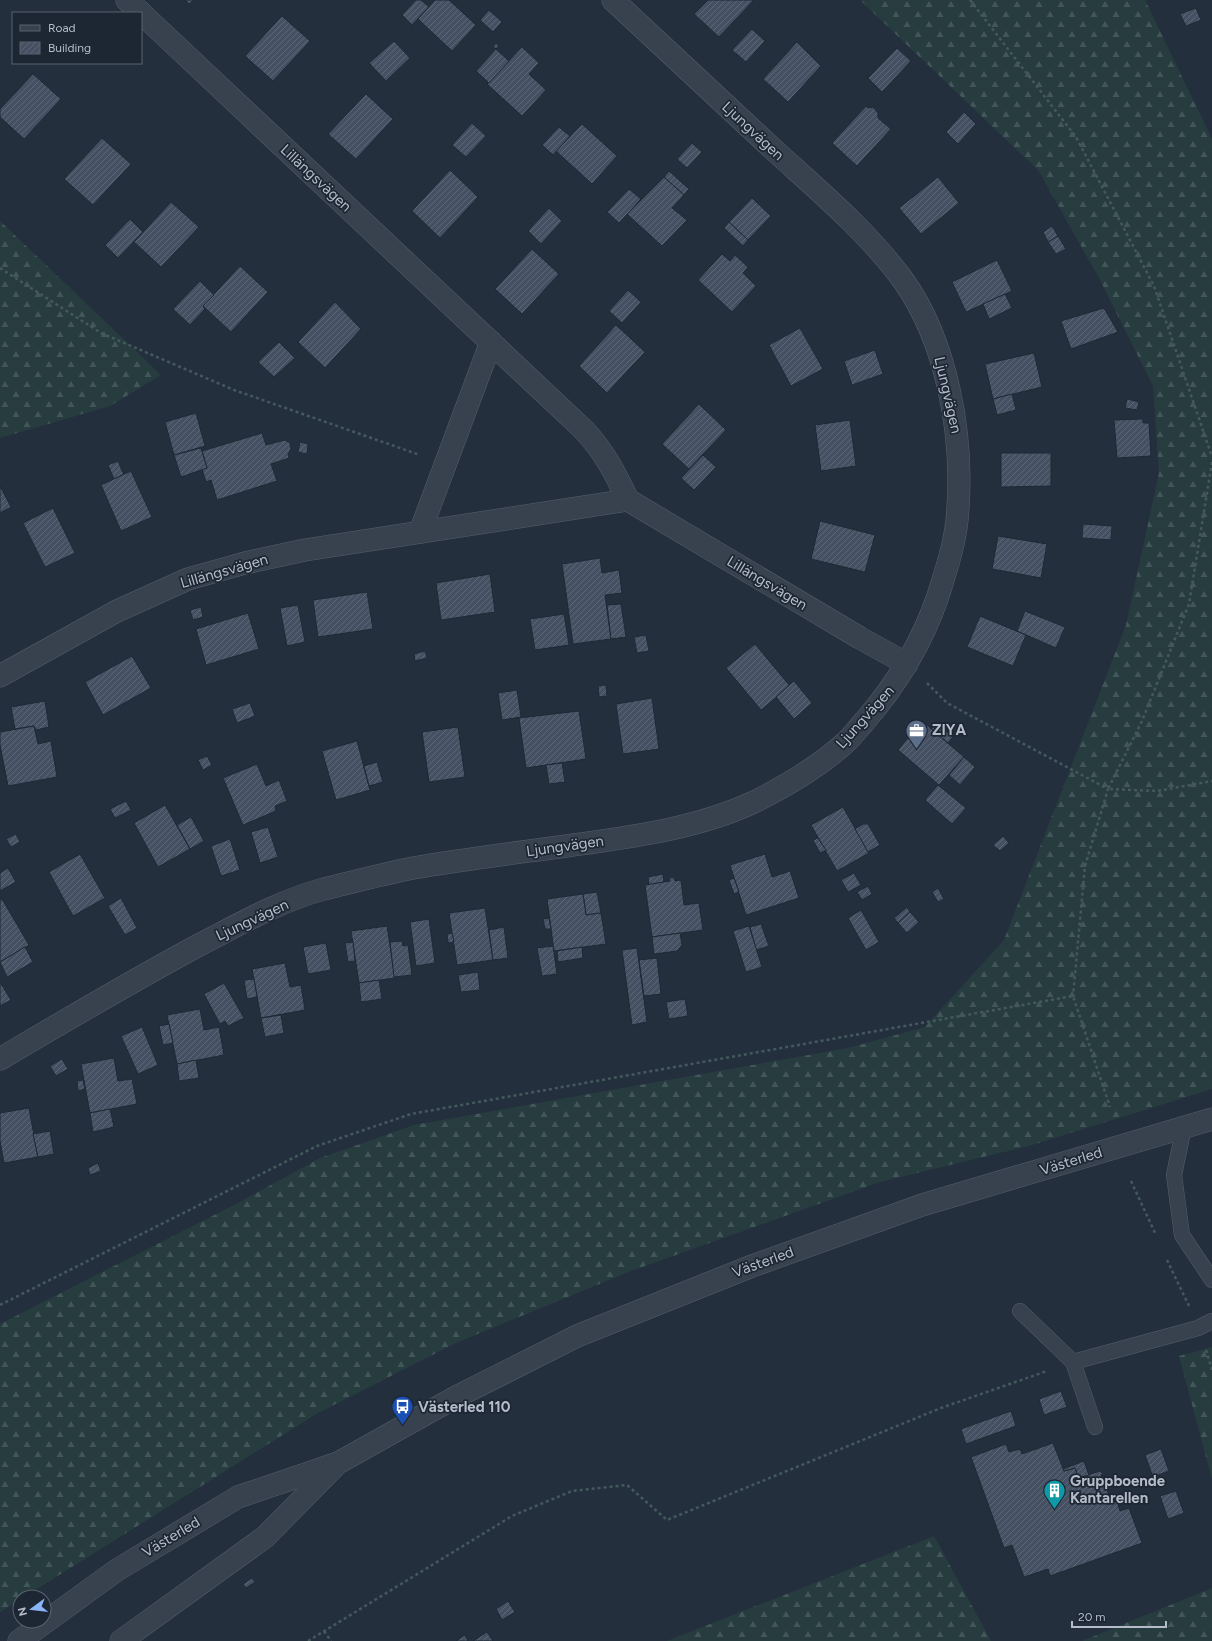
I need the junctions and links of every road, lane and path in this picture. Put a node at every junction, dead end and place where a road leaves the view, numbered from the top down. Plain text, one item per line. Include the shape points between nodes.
1 (127, 0) edge
2 (613, 0) edge
3 (970, 0) edge
4 (140, 12) edge
5 (142, 14) edge
6 (0, 268) edge
7 (491, 342) junction
8 (1212, 457) edge
9 (1212, 462) edge
10 (445, 464) junction
11 (628, 500) junction
12 (420, 532) junction
13 (907, 664) junction
14 (0, 676) edge
15 (1212, 782) edge
16 (1108, 789) junction
17 (1073, 996) junction
18 (0, 1059) edge
19 (1110, 1107) dead end
20 (1212, 1119) edge
21 (1184, 1127) junction
22 (1131, 1181) dead end
23 (1157, 1237) dead end
24 (1166, 1258) dead end
25 (1212, 1280) edge
26 (0, 1305) edge
27 (1020, 1311) dead end
28 (1212, 1321) edge
29 (1198, 1328) junction
30 (1073, 1362) junction
31 (1212, 1370) edge
32 (1095, 1427) dead end
33 (338, 1464) junction
34 (324, 1631) junction
35 (19, 1641) edge
36 (121, 1641) edge
37 (308, 1641) edge
38 (330, 1641) edge

1 - 4 street, Lillängsvägen
2 - 13 street, Ljungvägen via 861,231 905,283 923,315 945,373 954,412 958,443 958,510 950,561 921,639
3 - 8 path via 1076,137 1154,286
5 - 7 street, Lillängsvägen
6 - 10 path via 108,336 234,390
7 - 10 street
7 - 11 street, Lillängsvägen via 600,448
9 - 16 path via 1189,604 1142,721
10 - 12 street
11 - 12 street, Lillängsvägen
11 - 13 street, Lillängsvägen
12 - 14 street, Lillängsvägen via 305,550 188,579 117,611
13 - 16 path via 947,703
13 - 18 street, Ljungvägen via 876,708 846,742 800,777 751,803 706,820 659,832 412,868 320,890 268,908
15 - 16 path via 1157,791
16 - 17 path via 1084,866
17 - 19 path
17 - 26 path via 411,1114 317,1146
20 - 21 street, Västerled
21 - 25 lane via 1174,1175 1182,1235
21 - 33 street, Västerled via 922,1205 738,1272 577,1336 456,1397
22 - 23 path
24 - 29 path
27 - 30 lane
28 - 29 lane
29 - 30 lane
29 - 31 path
30 - 32 lane
30 - 34 path via 941,1408 667,1520 626,1485 572,1491 512,1516
33 - 35 street, Västerled via 238,1497 117,1570
33 - 36 street, Västerled via 265,1538
34 - 37 path
34 - 38 path

